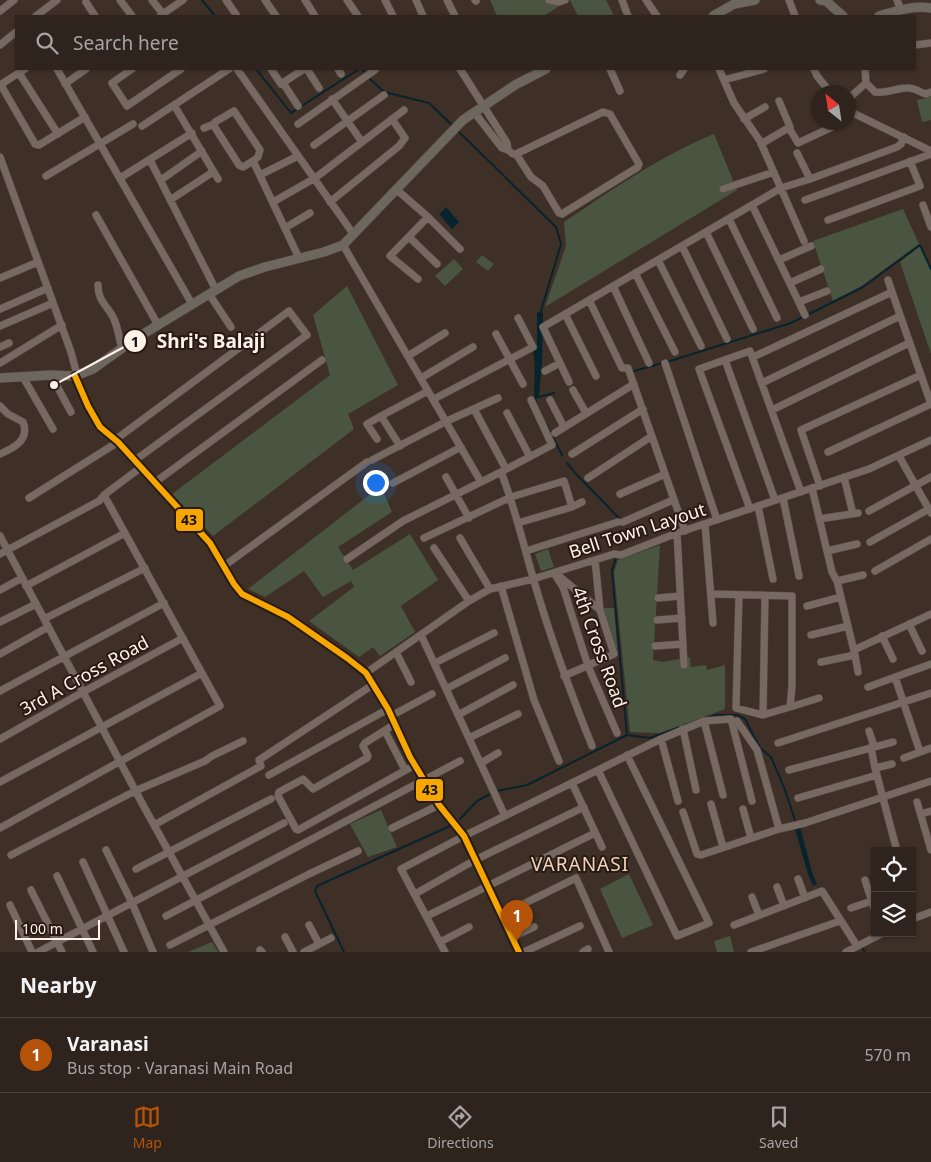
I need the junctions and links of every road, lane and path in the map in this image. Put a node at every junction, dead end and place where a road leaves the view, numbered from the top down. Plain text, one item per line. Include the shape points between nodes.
1 (14, 0) edge
2 (57, 0) edge
3 (120, 0) edge
4 (152, 0) edge
5 (183, 0) edge
6 (226, 0) edge
7 (265, 0) edge
8 (305, 0) edge
9 (347, 0) edge
10 (386, 0) edge
11 (416, 0) edge
12 (447, 0) edge
13 (549, 0) edge
14 (565, 0) edge
15 (622, 0) edge
16 (646, 0) edge
17 (755, 0) edge
18 (789, 0) edge
19 (825, 0) edge
20 (897, 0) edge
21 (86, 2) dead end
22 (731, 2) edge
23 (931, 8) edge
24 (901, 10) junction
25 (0, 11) edge
26 (37, 15) edge
27 (95, 15) edge
28 (131, 15) edge
29 (161, 15) edge
30 (236, 15) edge
31 (275, 15) edge
32 (314, 15) edge
33 (357, 15) edge
34 (393, 15) edge
35 (423, 15) edge
36 (454, 15) edge
37 (628, 15) edge
38 (656, 15) edge
39 (714, 15) edge
40 (795, 15) edge
41 (842, 15) edge
42 (884, 15) edge
43 (15, 33) edge
44 (931, 42) edge
45 (0, 45) edge
46 (916, 45) edge
47 (58, 70) edge
48 (85, 70) edge
49 (131, 70) edge
50 (180, 70) edge
51 (227, 70) edge
52 (238, 70) edge
53 (272, 70) edge
54 (303, 70) edge
55 (306, 70) edge
56 (375, 70) edge
57 (461, 70) edge
58 (544, 70) edge
59 (610, 70) edge
60 (719, 70) edge
61 (760, 70) edge
62 (814, 70) edge
63 (865, 70) edge
64 (22, 71) edge
65 (724, 80) junction
66 (283, 82) junction
67 (866, 83) junction
68 (65, 84) junction
69 (824, 85) edge
70 (319, 88) dead end
71 (620, 91) dead end
72 (856, 92) edge
73 (931, 92) edge
74 (384, 95) dead end
75 (332, 99) junction
76 (779, 101) dead end
77 (174, 105) junction
78 (298, 106) dead end
79 (482, 106) junction
80 (765, 107) dead end
81 (404, 110) dead end
82 (474, 112) junction
83 (85, 117) junction
84 (392, 119) junction
85 (744, 119) junction
86 (856, 119) edge
87 (347, 121) junction
88 (133, 124) dead end
89 (214, 124) junction
90 (298, 124) dead end
91 (142, 126) dead end
92 (204, 128) dead end
93 (789, 128) junction
94 (826, 130) edge
95 (58, 134) junction
96 (192, 134) junction
97 (904, 137) junction
98 (362, 142) junction
99 (100, 144) junction
100 (761, 144) junction
101 (314, 145) dead end
102 (508, 150) junction
103 (202, 151) junction
104 (931, 151) edge
105 (798, 153) dead end
106 (516, 154) junction
107 (298, 156) junction
108 (0, 157) edge
109 (150, 160) junction
110 (254, 160) junction
111 (910, 161) junction
112 (213, 172) junction
113 (774, 172) junction
114 (3, 175) edge
115 (260, 175) junction
116 (46, 176) dead end
117 (120, 178) junction
118 (314, 178) junction
119 (218, 179) dead end
120 (810, 179) junction
121 (161, 180) junction
122 (781, 188) junction
123 (723, 189) dead end
124 (397, 190) junction
125 (170, 200) junction
126 (805, 200) dead end
127 (273, 202) junction
128 (330, 202) junction
129 (752, 205) junction
130 (923, 205) dead end
131 (310, 213) dead end
132 (96, 215) dead end
133 (428, 217) junction
134 (728, 219) junction
135 (828, 220) dead end
136 (931, 227) edge
137 (285, 228) junction
138 (706, 232) junction
139 (354, 235) junction
140 (409, 237) junction
141 (804, 241) dead end
142 (343, 245) junction
143 (682, 246) junction
144 (811, 246) dead end
145 (460, 249) dead end
146 (299, 258) junction
147 (658, 260) junction
148 (778, 260) junction
149 (38, 262) junction
150 (437, 264) dead end
151 (821, 269) dead end
152 (635, 273) junction
153 (0, 278) edge
154 (418, 279) dead end
155 (888, 280) dead end
156 (790, 283) junction
157 (98, 285) dead end
158 (613, 286) junction
159 (48, 288) junction
160 (827, 291) dead end
161 (212, 292) junction
162 (892, 292) junction
163 (589, 300) junction
164 (799, 302) junction
165 (53, 303) junction
166 (192, 304) junction
167 (0, 309) edge
168 (565, 314) junction
169 (805, 314) dead end
170 (900, 316) junction
171 (518, 318) dead end
172 (777, 318) dead end
173 (62, 325) junction
174 (158, 325) junction
175 (0, 326) edge
176 (231, 327) dead end
177 (753, 329) dead end
178 (445, 333) dead end
179 (496, 334) dead end
180 (728, 339) dead end
181 (8, 343) dead end
182 (910, 343) junction
183 (701, 346) dead end
184 (473, 347) dead end
185 (0, 348) edge
186 (122, 349) junction
187 (675, 352) dead end
188 (408, 356) junction
189 (753, 357) junction
190 (510, 359) junction
191 (322, 360) dead end
192 (725, 360) junction
193 (0, 363) edge
194 (560, 363) junction
195 (649, 363) dead end
196 (665, 363) dead end
197 (546, 372) dead end
198 (51, 375) junction
199 (76, 375) junction
200 (921, 375) junction
201 (596, 376) dead end
202 (22, 377) junction
203 (0, 378) edge
204 (421, 378) junction
205 (569, 382) dead end
206 (762, 383) junction
207 (523, 384) dead end
208 (634, 384) junction
209 (428, 390) junction
210 (573, 390) dead end
211 (498, 398) dead end
212 (434, 400) junction
213 (531, 400) dead end
214 (550, 400) dead end
215 (931, 404) edge
216 (0, 406) edge
217 (474, 409) junction
218 (643, 409) junction
219 (772, 410) junction
220 (71, 412) dead end
221 (586, 413) junction
222 (508, 414) dead end
223 (381, 416) junction
224 (447, 421) junction
225 (564, 427) junction
226 (53, 429) dead end
227 (555, 433) dead end
228 (652, 436) junction
229 (377, 440) dead end
230 (931, 440) edge
231 (116, 441) junction
232 (400, 446) junction
233 (461, 446) junction
234 (828, 452) dead end
235 (0, 454) edge
236 (572, 454) dead end
237 (899, 456) junction
238 (530, 457) junction
239 (134, 461) junction
240 (140, 468) junction
241 (503, 470) junction
242 (664, 474) junction
243 (446, 477) dead end
244 (844, 477) junction
245 (931, 477) edge
246 (588, 478) dead end
247 (481, 482) junction
248 (154, 483) junction
249 (393, 483) dead end
250 (915, 485) junction
251 (820, 486) junction
252 (812, 488) junction
253 (801, 492) junction
254 (620, 494) dead end
255 (104, 495) junction
256 (456, 496) junction
257 (511, 497) junction
258 (29, 498) dead end
259 (779, 499) junction
260 (674, 500) junction
261 (582, 502) dead end
262 (572, 506) junction
263 (758, 506) junction
264 (750, 509) junction
265 (868, 511) dead end
266 (930, 511) edge
267 (469, 518) junction
268 (819, 519) junction
269 (717, 520) junction
270 (518, 523) junction
271 (705, 524) junction
272 (685, 531) junction
273 (125, 533) junction
274 (677, 534) junction
275 (0, 536) edge
276 (424, 538) dead end
277 (460, 538) dead end
278 (931, 539) edge
279 (870, 542) dead end
280 (857, 544) dead end
281 (434, 548) dead end
282 (7, 550) junction
283 (526, 551) junction
284 (827, 551) junction
285 (0, 554) edge
286 (347, 559) dead end
287 (595, 560) junction
288 (224, 566) junction
289 (145, 568) junction
290 (875, 570) dead end
291 (554, 573) junction
292 (864, 575) dead end
293 (799, 576) dead end
294 (22, 578) junction
295 (533, 579) junction
296 (773, 579) dead end
297 (837, 581) junction
298 (26, 586) junction
299 (501, 586) junction
300 (490, 589) junction
301 (0, 590) edge
302 (711, 594) junction
303 (738, 595) junction
304 (680, 596) junction
305 (765, 596) junction
306 (841, 597) junction
307 (658, 598) dead end
308 (468, 601) junction
309 (164, 603) junction
310 (36, 604) junction
311 (807, 606) dead end
312 (600, 610) junction
313 (931, 614) edge
314 (682, 618) junction
315 (44, 619) junction
316 (657, 620) dead end
317 (0, 622) edge
318 (713, 623) dead end
319 (909, 624) junction
320 (848, 626) junction
321 (48, 627) junction
322 (494, 633) dead end
323 (421, 635) junction
324 (811, 635) dead end
325 (882, 636) junction
326 (183, 638) junction
327 (683, 644) junction
328 (655, 646) dead end
329 (922, 651) dead end
330 (396, 652) junction
331 (855, 652) junction
332 (0, 654) edge
333 (64, 657) junction
334 (505, 658) dead end
335 (893, 659) dead end
336 (821, 662) dead end
337 (435, 664) junction
338 (931, 664) edge
339 (684, 665) dead end
340 (588, 666) junction
341 (858, 672) dead end
342 (202, 673) junction
343 (366, 674) junction
344 (564, 676) junction
345 (895, 677) junction
346 (411, 682) dead end
347 (374, 684) junction
348 (513, 685) dead end
349 (868, 687) dead end
350 (446, 689) junction
351 (0, 691) edge
352 (83, 692) junction
353 (931, 693) edge
354 (432, 694) dead end
355 (819, 698) dead end
356 (903, 702) junction
357 (790, 706) junction
358 (389, 712) junction
359 (458, 714) junction
360 (518, 714) dead end
361 (763, 715) junction
362 (704, 721) junction
363 (737, 721) dead end
364 (395, 724) junction
365 (101, 727) junction
366 (683, 729) junction
367 (384, 731) junction
368 (869, 731) dead end
369 (616, 733) dead end
370 (469, 738) junction
371 (0, 739) edge
372 (662, 739) junction
373 (243, 741) dead end
374 (893, 742) dead end
375 (778, 743) dead end
376 (592, 746) dead end
377 (871, 748) junction
378 (931, 748) edge
379 (920, 752) junction
380 (498, 753) dead end
381 (627, 755) junction
382 (904, 758) dead end
383 (120, 761) junction
384 (460, 761) dead end
385 (560, 761) dead end
386 (481, 763) junction
387 (892, 764) dead end
388 (415, 765) junction
389 (405, 770) junction
390 (598, 770) junction
391 (790, 770) dead end
392 (876, 772) junction
393 (269, 776) dead end
394 (424, 781) junction
395 (931, 781) edge
396 (0, 782) edge
397 (572, 782) junction
398 (696, 790) dead end
399 (135, 791) junction
400 (724, 795) dead end
401 (883, 797) junction
402 (798, 798) dead end
403 (271, 799) dead end
404 (678, 801) dead end
405 (752, 801) dead end
406 (917, 802) dead end
407 (711, 804) dead end
408 (438, 805) junction
409 (584, 807) junction
410 (743, 809) dead end
411 (931, 810) edge
412 (683, 812) dead end
413 (921, 814) junction
414 (505, 816) junction
415 (154, 824) junction
416 (284, 824) dead end
417 (0, 828) edge
418 (392, 828) dead end
419 (779, 829) junction
420 (595, 833) junction
421 (464, 836) junction
422 (751, 838) junction
423 (929, 838) edge
424 (602, 847) dead end
425 (723, 847) junction
426 (896, 847) edge
427 (106, 850) dead end
428 (931, 850) edge
429 (358, 851) dead end
430 (169, 852) junction
431 (11, 855) dead end
432 (475, 860) junction
433 (83, 862) dead end
434 (136, 869) dead end
435 (57, 876) dead end
436 (183, 877) junction
437 (798, 879) dead end
438 (865, 880) dead end
439 (488, 886) junction
440 (777, 887) dead end
441 (31, 890) dead end
442 (415, 894) junction
443 (752, 897) dead end
444 (805, 898) junction
445 (871, 898) edge
446 (197, 901) junction
447 (871, 901) edge
448 (132, 903) junction
449 (10, 905) dead end
450 (784, 906) junction
451 (850, 908) dead end
452 (931, 912) edge
453 (501, 915) junction
454 (760, 915) junction
455 (108, 916) junction
456 (166, 916) dead end
457 (427, 916) junction
458 (916, 916) edge
459 (840, 921) junction
460 (209, 925) junction
461 (309, 925) dead end
462 (734, 925) dead end
463 (580, 926) dead end
464 (469, 927) dead end
465 (534, 927) dead end
466 (82, 929) junction
467 (284, 937) dead end
468 (512, 937) junction
469 (874, 937) edge
470 (331, 938) dead end
471 (58, 942) junction
472 (440, 942) junction
473 (319, 944) junction
474 (170, 945) dead end
475 (857, 946) junction
476 (754, 951) edge
477 (32, 952) edge
478 (38, 952) edge
479 (62, 952) edge
480 (93, 952) edge
481 (124, 952) edge
482 (153, 952) edge
483 (224, 952) edge
484 (293, 952) edge
485 (304, 952) edge
486 (445, 952) edge
487 (519, 952) edge
488 (524, 952) edge
489 (609, 952) edge
490 (846, 952) edge

1 - 25 street
2 - 26 street
3 - 28 street
4 - 29 street
5 - 29 street
6 - 30 street
7 - 31 street
8 - 32 street
9 - 33 street
10 - 34 street
11 - 35 street
12 - 36 street
13 - 14 street
15 - 37 street
16 - 38 street
17 - 22 main road
18 - 40 street
19 - 41 main road
20 - 24 street
21 - 27 street
22 - 39 main road
23 - 24 main road via 923,6
24 - 42 main road
43 - 45 street
44 - 46 street
47 - 68 street
48 - 68 street
49 - 50 street via 112,83 127,106
51 - 77 street
52 - 107 street
53 - 66 street via 280,83
54 - 66 street
55 - 70 street
56 - 75 street
57 - 79 street
58 - 79 main road
59 - 71 street
60 - 65 street
61 - 65 street
62 - 69 street
63 - 67 street
64 - 95 street
64 - 95 street via 2,86 35,144 39,145
65 - 85 street
66 - 78 street
67 - 72 street
67 - 73 street via 875,92 906,87 926,94
68 - 83 street
74 - 87 street
75 - 87 street
75 - 90 street
76 - 93 street
77 - 91 street
77 - 96 street
79 - 82 main road
79 - 102 street
80 - 85 street
81 - 84 street
82 - 102 street via 502,148
82 - 124 main road via 430,153
83 - 95 street
83 - 99 street
84 - 98 street
84 - 128 street via 405,138
85 - 100 street
86 - 97 street
87 - 98 street
87 - 101 street
88 - 99 street
89 - 92 street
89 - 110 street via 240,167
89 - 110 street via 235,112 260,150
93 - 94 street via 798,143
93 - 100 street
96 - 103 street
96 - 109 street
97 - 104 street
97 - 120 street via 896,147
98 - 118 street
99 - 116 street
99 - 117 street
100 - 113 street
102 - 106 street
103 - 112 street
103 - 121 street
104 - 111 street
105 - 120 street
106 - 106 street via 562,214 639,164 607,112
107 - 115 street
107 - 118 street
108 - 114 street
109 - 117 street
109 - 121 street
110 - 115 street
111 - 126 street
111 - 135 street via 920,186
112 - 119 street
112 - 125 street
113 - 122 street
113 - 123 street
114 - 149 street
115 - 127 street
117 - 166 street
118 - 127 street
118 - 128 street
120 - 122 street
121 - 125 street
122 - 129 street
122 - 141 street
124 - 133 street
124 - 139 main road
125 - 161 street
127 - 137 street
128 - 139 street
129 - 134 street
129 - 148 street
130 - 136 street
131 - 137 street
132 - 174 street
133 - 140 street
133 - 145 street
134 - 138 street
134 - 172 street
137 - 146 street
138 - 143 street
138 - 177 street
139 - 142 main road
140 - 150 street
140 - 154 street via 390,256
142 - 146 main road
142 - 188 street
143 - 147 street
143 - 180 street
144 - 148 street
146 - 161 main road via 239,276
147 - 152 street
147 - 183 street
148 - 156 street
149 - 153 street
149 - 159 street
151 - 156 street
152 - 158 street
152 - 187 street
155 - 162 street
156 - 164 street
157 - 186 street via 98,294 115,322
158 - 163 street
158 - 195 street
159 - 165 street
159 - 167 street
160 - 164 street
161 - 166 main road
161 - 176 street
162 - 170 street
162 - 189 street
163 - 168 street
163 - 208 street via 622,368 628,371
164 - 169 street
165 - 173 street
165 - 175 street
166 - 174 main road
168 - 194 street via 543,327
168 - 201 street
170 - 182 street
170 - 206 street
171 - 190 street via 533,347
173 - 193 street
173 - 199 street
174 - 186 main road
178 - 188 street
179 - 190 street
181 - 185 street
182 - 200 street
182 - 219 street
184 - 204 street
186 - 199 main road via 93,369
188 - 204 street
189 - 192 street via 750,351
189 - 206 street
190 - 207 street
190 - 212 street
191 - 248 street
192 - 259 street
192 - 264 street via 699,369
194 - 197 street
194 - 205 street
196 - 269 street
198 - 199 main road
198 - 202 main road
198 - 220 street
199 - 231 street via 100,427
200 - 215 street
200 - 251 street via 801,430
202 - 203 main road
202 - 226 street
204 - 209 street
206 - 219 street
208 - 218 street
208 - 221 street
209 - 212 street
209 - 223 street
210 - 221 street
211 - 217 street
212 - 224 street
213 - 238 street via 552,445
214 - 225 street
215 - 234 street
216 - 235 street via 23,422 26,433 22,442
217 - 224 street
217 - 241 street
218 - 228 street
218 - 236 street
219 - 253 street
221 - 225 street
222 - 238 street
223 - 229 street via 367,424
223 - 232 street
224 - 232 street
224 - 233 street
225 - 227 street
228 - 242 street
228 - 246 street
230 - 237 street, Bell Town Layout
231 - 239 street
231 - 239 street via 289,311 307,335
231 - 258 street
232 - 288 street via 370,461
233 - 247 street
233 - 249 street
237 - 244 street, Bell Town Layout
237 - 250 street
238 - 241 street
239 - 240 street
240 - 248 street
240 - 255 street
241 - 247 street
241 - 257 street
242 - 254 street
242 - 260 street
243 - 256 street
244 - 251 street, Bell Town Layout
244 - 268 street via 855,514
245 - 250 street
247 - 256 street
248 - 288 street via 210,543
250 - 265 street
250 - 266 street
251 - 252 street, Bell Town Layout
252 - 253 street, Bell Town Layout
252 - 268 street
253 - 259 street, Bell Town Layout
255 - 273 street
255 - 282 street via 99,501
256 - 267 street
256 - 286 street via 403,521
257 - 262 street via 564,481
257 - 267 street
257 - 270 street
259 - 263 street, Bell Town Layout
259 - 293 street
260 - 272 street
260 - 283 street via 620,522
261 - 262 street
262 - 270 street
263 - 264 street, Bell Town Layout
263 - 296 street
264 - 269 street, Bell Town Layout
266 - 279 street
267 - 276 street
268 - 284 street
269 - 271 street, Bell Town Layout
270 - 283 street
271 - 272 street, Bell Town Layout
271 - 302 street
272 - 274 street, Bell Town Layout
273 - 289 street
273 - 298 street
274 - 287 street, Bell Town Layout
274 - 304 street
275 - 282 street
277 - 300 street
278 - 290 street
280 - 284 street
281 - 308 street
282 - 285 street
282 - 294 street
283 - 295 street
284 - 297 street
287 - 291 street, Bell Town Layout
287 - 312 street
288 - 343 street via 242,594 288,617
289 - 309 street
289 - 315 street
291 - 295 street, Bell Town Layout
291 - 312 street
291 - 340 street, 4th Cross Road via 563,587
292 - 297 street
294 - 298 street
294 - 301 street
295 - 299 street, Bell Town Layout
295 - 344 street
297 - 306 street
298 - 310 street
299 - 300 street, Bell Town Layout
299 - 385 street via 534,700
300 - 308 street, Bell Town Layout
302 - 303 street
302 - 318 street
303 - 305 street
303 - 361 street via 736,708
304 - 307 street
304 - 314 street
305 - 357 street via 792,596
305 - 361 street
306 - 311 street
306 - 320 street
308 - 323 street, Bell Town Layout
309 - 326 street
309 - 333 street
310 - 315 street
310 - 317 street
312 - 340 street via 614,654
313 - 319 street
314 - 316 street
314 - 327 street
315 - 321 street
319 - 325 street
319 - 329 street
320 - 324 street
320 - 331 street
321 - 332 street
321 - 333 street
322 - 337 street
323 - 330 street, Bell Town Layout
323 - 337 street
325 - 331 street
325 - 335 street
326 - 342 street
326 - 352 street, 3rd A Cross Road
327 - 328 street
327 - 339 street
330 - 343 street, Bell Town Layout
330 - 346 street
331 - 336 street
331 - 341 street
333 - 351 street
333 - 352 street
334 - 350 street
337 - 350 street
338 - 345 street
340 - 344 street
340 - 369 street, 4th Cross Road
342 - 365 street
342 - 383 street via 220,706
343 - 347 street
344 - 376 street
345 - 349 street
345 - 356 street
347 - 358 street
347 - 415 street via 259,760 261,766
348 - 359 street
350 - 359 street
352 - 365 street
352 - 371 street, 3rd A Cross Road
353 - 356 street
354 - 358 street
355 - 357 street
356 - 375 street
356 - 379 street
357 - 361 street
358 - 364 street
358 - 393 street
359 - 370 street
360 - 370 street
362 - 366 street
362 - 400 street
362 - 405 street via 731,720
363 - 419 street via 757,750
364 - 367 street
364 - 388 street
365 - 383 street
365 - 396 street
366 - 372 street
366 - 398 street
367 - 389 street
367 - 389 street via 363,746 367,758 313,789 303,780 279,792 278,796 298,830
368 - 377 street via 873,743
370 - 386 street
372 - 381 street
372 - 404 street
373 - 399 street
374 - 377 street
377 - 391 street
377 - 392 street
378 - 379 street
379 - 382 street
380 - 386 street
381 - 390 street
381 - 390 street via 709,923 677,936
383 - 399 street
383 - 417 street
384 - 394 street
386 - 414 street
387 - 392 street
388 - 389 street
388 - 394 street
390 - 397 street
392 - 401 street
392 - 402 street
394 - 408 street
394 - 446 street
395 - 401 street
397 - 409 street
397 - 414 street
399 - 415 street
399 - 431 street
401 - 419 street
401 - 426 street
403 - 430 street
406 - 413 street
407 - 425 street
408 - 418 street
408 - 421 street
409 - 420 street
409 - 432 street
410 - 422 street
411 - 413 street
412 - 425 street via 699,855
413 - 423 street
414 - 421 street
415 - 430 street
416 - 436 street
419 - 422 street
420 - 424 street
420 - 439 street
421 - 432 street
421 - 442 street via 401,869
422 - 425 street
423 - 428 street
427 - 448 street
429 - 460 street
430 - 434 street
430 - 436 street
432 - 439 street
432 - 442 street
433 - 455 street
435 - 466 street
436 - 446 street
436 - 448 street
437 - 444 street
438 - 445 street
439 - 453 street
439 - 457 street
440 - 450 street
441 - 471 street
442 - 457 street
443 - 454 street
444 - 450 street
444 - 459 street via 822,890
446 - 456 street
446 - 460 street
447 - 451 street
448 - 455 street
448 - 482 street
449 - 477 street
450 - 454 street
452 - 458 street
453 - 468 street
453 - 489 street via 576,878
454 - 462 street
455 - 466 street
455 - 481 street
457 - 472 street
459 - 475 street
459 - 476 street
460 - 474 street
460 - 483 street
461 - 473 street
463 - 488 street
464 - 472 street
465 - 468 street
466 - 471 street
466 - 480 street
467 - 484 street
468 - 487 street
469 - 475 street
470 - 473 street
471 - 478 street
471 - 479 street
472 - 486 street
473 - 485 street
475 - 490 street

